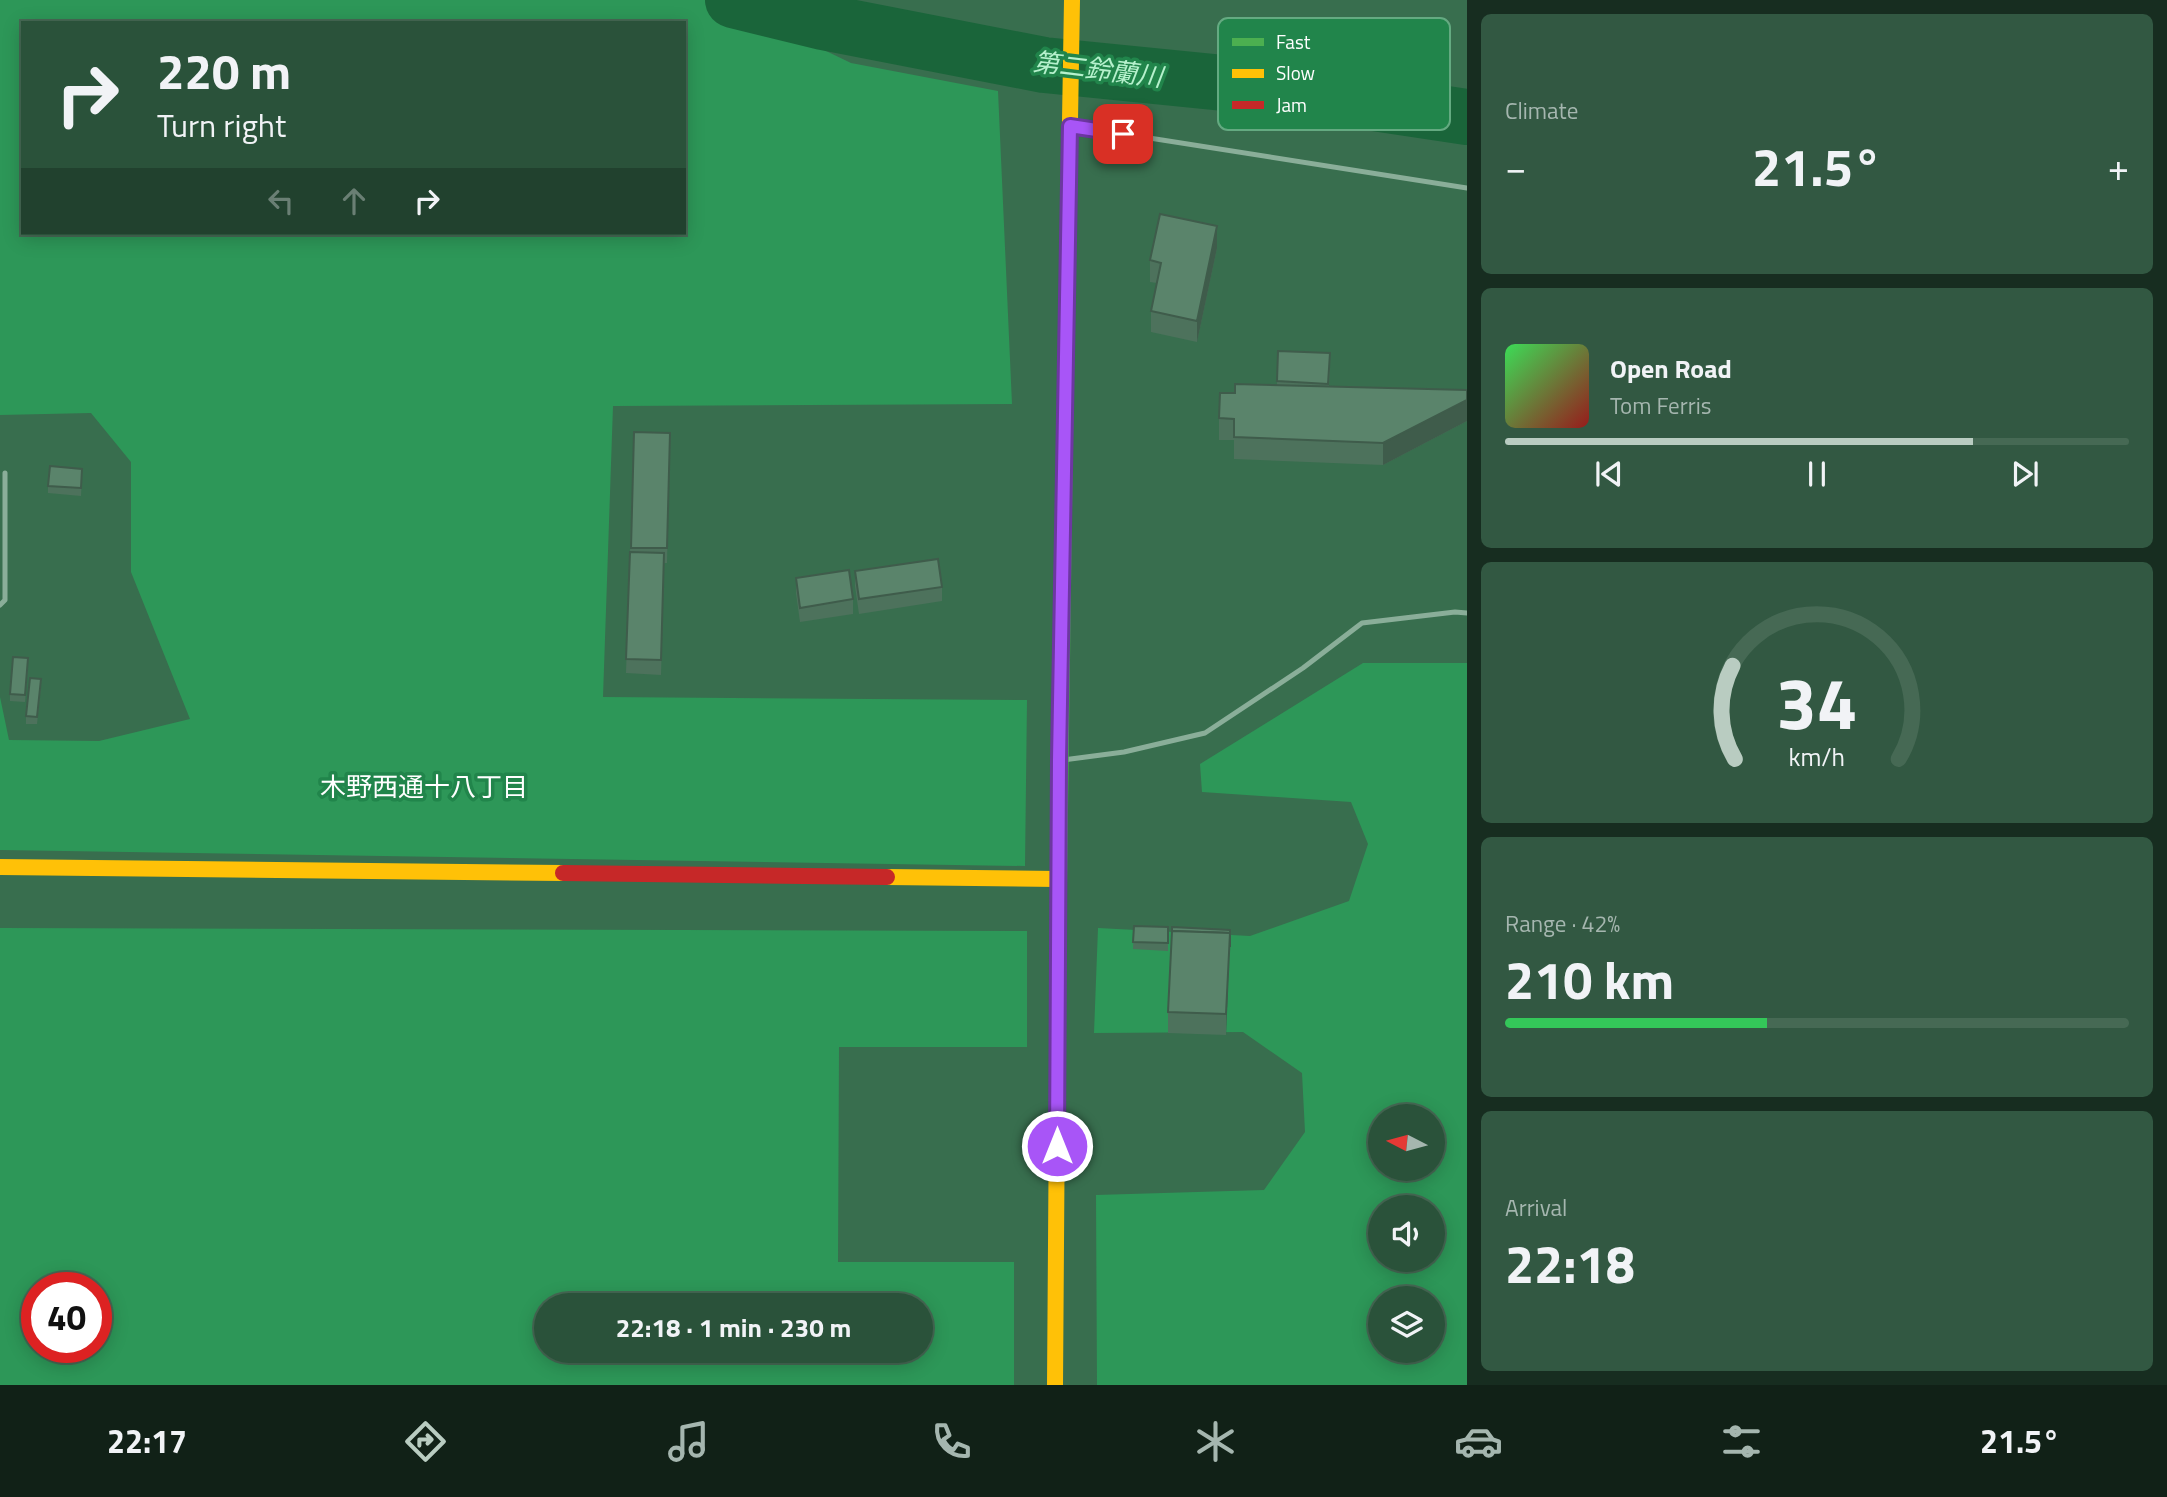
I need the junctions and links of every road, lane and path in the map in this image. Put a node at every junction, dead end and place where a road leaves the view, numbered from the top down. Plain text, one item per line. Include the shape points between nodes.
1 (1072, 0) edge
2 (1070, 126) junction
3 (1467, 188) edge
4 (5, 473) dead end
5 (0, 605) edge
6 (1467, 612) edge
7 (1059, 760) junction
8 (0, 867) edge
9 (1058, 879) junction
10 (1055, 1385) edge

1 - 2 street
2 - 3 lane
2 - 7 street
4 - 5 lane via 5,600
6 - 7 lane via 1362,623 1205,733 1124,752
7 - 9 street
8 - 9 street
9 - 10 street

